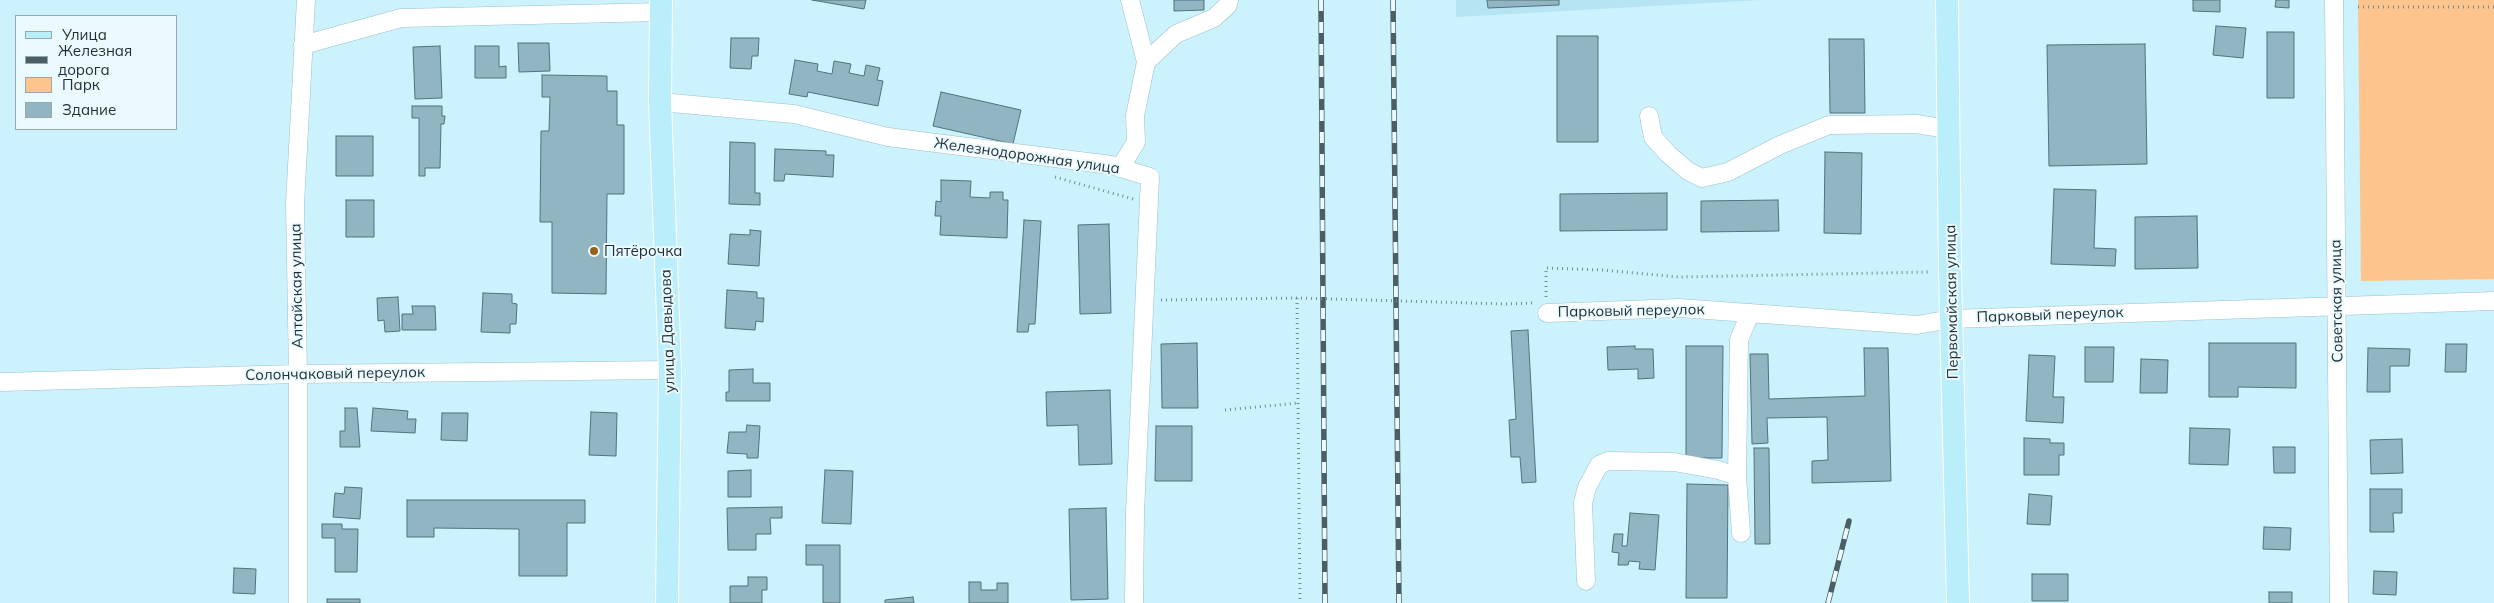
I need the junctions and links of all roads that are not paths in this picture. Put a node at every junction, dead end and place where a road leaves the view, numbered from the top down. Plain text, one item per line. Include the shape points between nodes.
1 (306, 0) edge
2 (1130, 0) edge
3 (1229, 0) edge
4 (1946, 0) edge
5 (2334, 0) edge
6 (661, 6) edge
7 (302, 45) junction
8 (1146, 62) junction
9 (660, 102) junction
10 (1649, 116) dead end
11 (1948, 130) junction
12 (1120, 168) junction
13 (2494, 301) edge
14 (2337, 305) junction
15 (1544, 306) road end
16 (1750, 313) junction
17 (1952, 319) junction
18 (670, 370) junction
19 (298, 374) junction
20 (0, 382) edge
21 (1737, 476) junction
22 (1741, 533) dead end
23 (1586, 581) dead end
24 (298, 603) edge
25 (667, 603) edge
26 (1134, 603) edge
27 (1958, 603) edge
28 (2339, 603) edge

1 - 7 street, Алтайская улица
2 - 8 street
3 - 8 street via 1214,18 1176,34
4 - 11 main road, Первомайская улица
5 - 14 street, Советская улица
6 - 7 street via 401,18
6 - 9 main road, улица Давыдова
7 - 19 street, Алтайская улица via 295,204
8 - 12 street via 1135,116 1136,142
9 - 12 street, Железнодорожная улица via 794,114 888,137
9 - 18 main road, улица Давыдова
10 - 11 street via 1653,137 1688,171 1702,178 1728,172 1780,145 1830,125 1916,124
11 - 17 main road, Первомайская улица
12 - 26 street, Железнодорожная улица via 1150,177
13 - 14 street, Парковый переулок
14 - 17 street, Парковый переулок
14 - 28 street, Советская улица
15 - 16 street, Парковый переулок via 1679,308
16 - 17 street, Парковый переулок via 1918,325
16 - 21 street via 1739,340
17 - 27 main road, Первомайская улица
18 - 19 street, Солончаковый переулок
18 - 25 main road, улица Давыдова
19 - 20 street, Солончаковый переулок
19 - 24 street, Алтайская улица
21 - 22 street
21 - 23 street via 1674,462 1608,461 1599,465 1582,503

